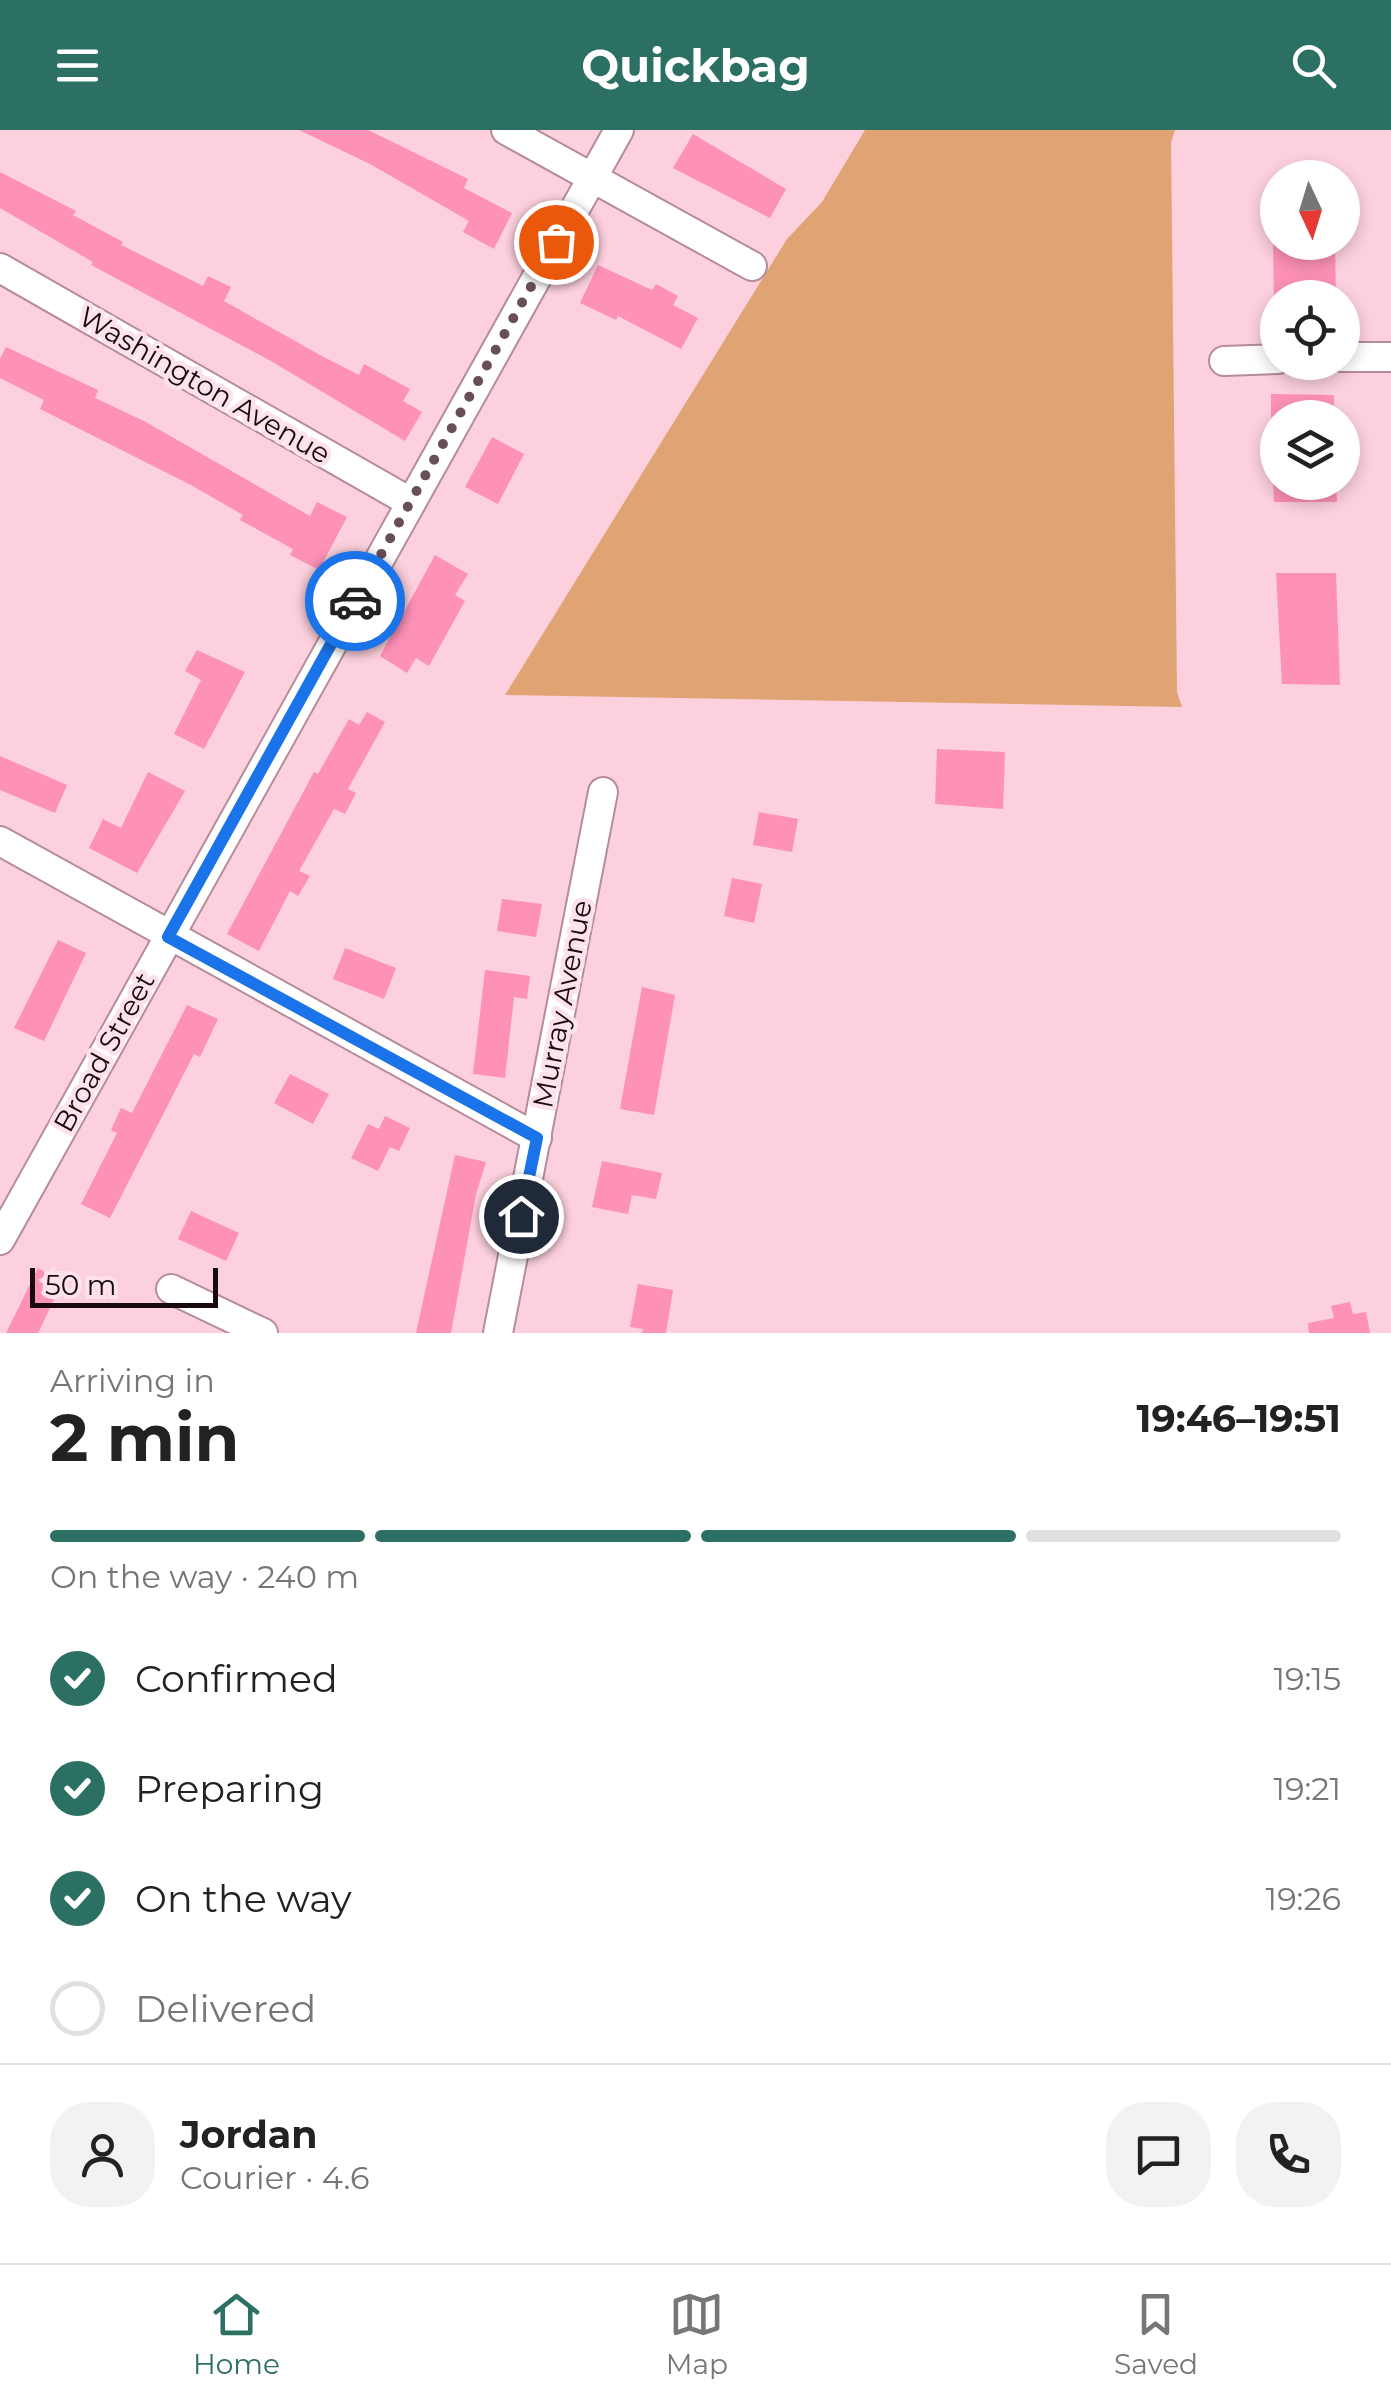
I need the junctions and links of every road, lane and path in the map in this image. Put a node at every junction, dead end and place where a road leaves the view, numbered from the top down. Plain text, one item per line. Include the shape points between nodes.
1 (506, 130) edge
2 (619, 130) edge
3 (593, 177) junction
4 (752, 266) dead end
5 (0, 268) edge
6 (1360, 357) edge
7 (1391, 357) edge
8 (1260, 360) edge
9 (1224, 361) dead end
10 (410, 502) junction
11 (603, 792) dead end
12 (0, 841) edge
13 (168, 937) junction
14 (537, 1138) junction
15 (10, 1201) edge
16 (0, 1240) edge
17 (172, 1289) dead end
18 (263, 1333) edge
19 (498, 1333) edge

1 - 3 street
2 - 3 street, Broad Street
3 - 4 street
3 - 10 street, Broad Street
5 - 10 street, Washington Avenue
6 - 7 street
8 - 9 street
10 - 13 street, Broad Street
11 - 14 street, Murray Avenue
12 - 13 street
13 - 14 street
13 - 15 street, Broad Street
14 - 19 street, Murray Avenue
15 - 16 street, Broad Street
17 - 18 street

